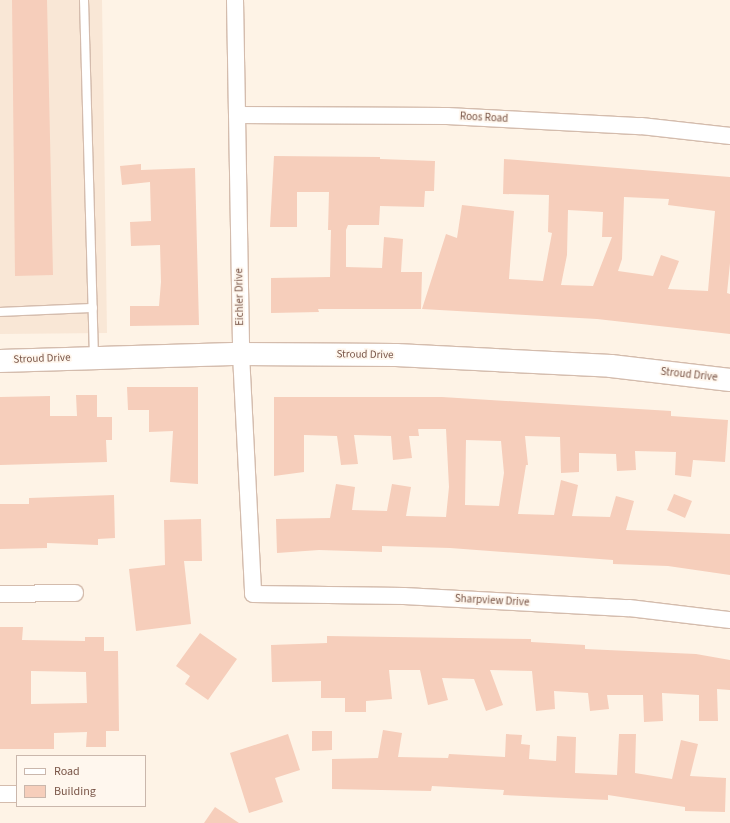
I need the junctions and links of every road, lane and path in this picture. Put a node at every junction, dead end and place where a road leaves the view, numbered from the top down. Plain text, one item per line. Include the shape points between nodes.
1 (84, 0) edge
2 (235, 0) edge
3 (237, 115) junction
4 (730, 136) edge
5 (93, 308) junction
6 (0, 312) edge
7 (241, 354) junction
8 (94, 357) junction
9 (0, 361) edge
10 (730, 380) edge
11 (75, 593) dead end
12 (0, 594) edge
13 (253, 594) joint
14 (730, 620) edge
15 (0, 794) edge
16 (16, 794) edge

1 - 5 lane
2 - 3 street, Eichler Drive
3 - 4 street, Roos Road via 447,116 641,126
3 - 7 street, Eichler Drive
5 - 6 lane
5 - 8 lane
7 - 8 street, Stroud Drive
7 - 10 street, Stroud Drive via 396,355 603,366
7 - 13 street, Eichler Drive
8 - 9 street, Stroud Drive
11 - 12 street
13 - 14 street, Sharpview Drive via 404,596 630,608
15 - 16 street

